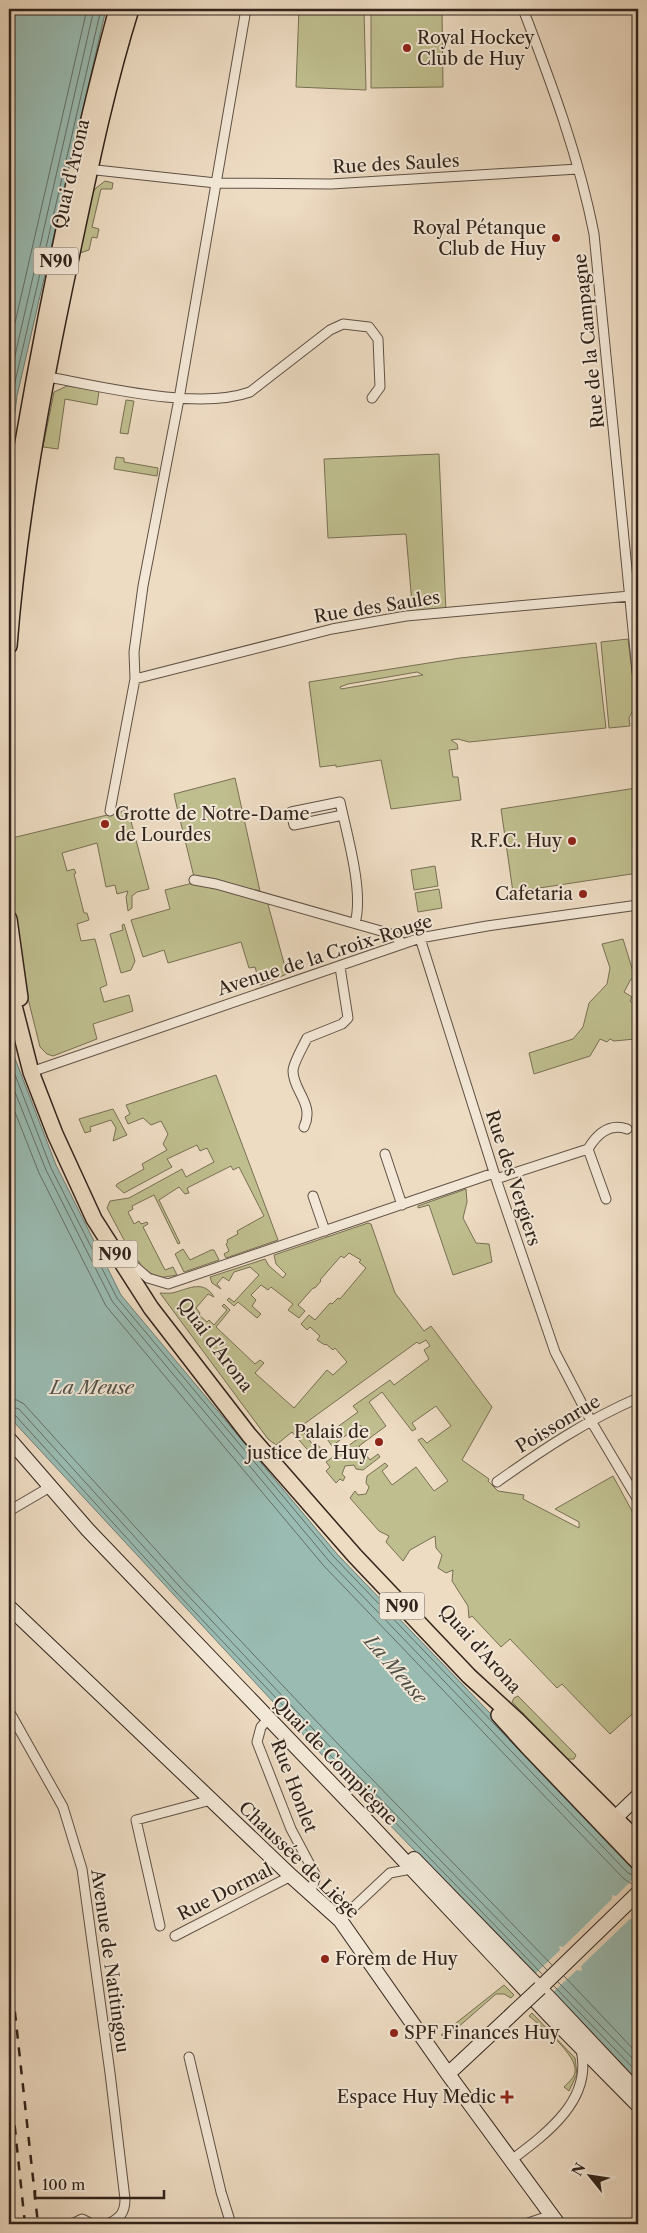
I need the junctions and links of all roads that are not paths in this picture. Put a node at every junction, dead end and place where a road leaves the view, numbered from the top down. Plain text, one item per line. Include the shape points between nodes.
1 (117, 9) edge
2 (131, 9) edge
3 (246, 9) edge
4 (523, 9) edge
5 (84, 168) junction
6 (578, 169) junction
7 (216, 183) junction
8 (40, 376) junction
9 (372, 398) dead end
10 (179, 399) junction
11 (9, 526) edge
12 (630, 596) junction
13 (9, 646) edge
14 (135, 679) junction
15 (638, 681) edge
16 (110, 811) dead end
17 (343, 815) junction
18 (194, 880) dead end
19 (638, 905) edge
20 (9, 919) edge
21 (355, 923) junction
22 (420, 938) junction
23 (403, 944) junction
24 (340, 967) junction
25 (9, 986) edge
26 (36, 1071) junction
27 (304, 1127) dead end
28 (627, 1129) dead end
29 (588, 1149) junction
30 (384, 1154) dead end
31 (495, 1176) junction
32 (313, 1196) dead end
33 (606, 1199) dead end
34 (402, 1205) junction
35 (325, 1231) junction
36 (132, 1264) junction
37 (638, 1398) edge
38 (591, 1421) junction
39 (9, 1438) edge
40 (497, 1482) dead end
41 (50, 1487) junction
42 (638, 1500) edge
43 (9, 1511) edge
44 (9, 1607) edge
45 (469, 1676) junction
46 (9, 1710) edge
47 (269, 1718) junction
48 (518, 1721) junction
49 (638, 1796) edge
50 (211, 1800) junction
51 (615, 1818) junction
52 (373, 1827) junction
53 (638, 1841) edge
54 (638, 1862) edge
55 (411, 1869) junction
56 (291, 1876) junction
57 (310, 1894) junction
58 (638, 1894) edge
59 (340, 1920) junction
60 (160, 1926) dead end
61 (175, 1936) dead end
62 (540, 1988) junction
63 (581, 2047) junction
64 (189, 2057) dead end
65 (448, 2074) junction
66 (638, 2093) edge
67 (638, 2105) edge
68 (510, 2160) junction
69 (555, 2220) edge
70 (72, 2224) edge
71 (92, 2224) edge
72 (108, 2224) edge
73 (231, 2224) edge
74 (525, 2224) edge

1 - 5 main road, Quai d'Arona / N90
2 - 5 main road, Quai d'Arona / N90
3 - 7 street
4 - 6 street, Rue de la Campagne
5 - 7 street, Rue des Saules
5 - 8 main road, Quai d'Arona / N90
6 - 7 street, Rue des Saules via 331,184
6 - 12 street, Rue de la Campagne via 589,205 598,258
7 - 10 street
8 - 10 street
8 - 11 main road, Quai d'Arona / N90
8 - 13 main road, Quai d'Arona / N90
9 - 10 street via 380,387 378,339 369,327 343,324 330,330 250,392 237,396
10 - 14 street via 144,586 134,652
12 - 14 street, Rue des Saules via 406,616 332,629
12 - 15 street, Rue de la Campagne
14 - 16 street
17 - 17 street via 294,825 291,812 340,802
17 - 21 street via 357,887
18 - 21 street
19 - 22 street, Avenue de la Croix-Rouge
20 - 26 main road, Quai d'Arona / N90 via 20,997
21 - 23 street via 388,933
22 - 23 street, Avenue de la Croix-Rouge
22 - 31 street, Rue des Vergiers
23 - 24 street, Avenue de la Croix-Rouge
24 - 26 street, Avenue de la Croix-Rouge
24 - 27 street via 348,1018 342,1024 308,1038 293,1071 307,1110
25 - 26 main road, Quai d'Arona / N90
26 - 36 main road, Quai d'Arona / N90 via 98,1204
26 - 45 main road, Quai d'Arona / N90 via 55,1134 91,1214 151,1308 225,1405 293,1486
28 - 29 street via 618,1126 602,1131
29 - 31 street
29 - 33 street
30 - 34 street
31 - 34 street
31 - 38 street, Rue des Vergiers via 555,1352
32 - 35 street
34 - 35 street
35 - 36 street via 168,1284 148,1278
36 - 48 main road, Quai d'Arona / N90 via 263,1437
37 - 38 street, Poissonrue
38 - 40 street, Poissonrue
38 - 42 street, Rue des Vergiers
39 - 41 main road, Quai de Compiègne
41 - 43 street
41 - 47 main road, Quai de Compiègne
44 - 50 main road, Chaussée de Liège
45 - 48 main road, Quai d'Arona / N90
45 - 54 main road via 478,1691 527,1746
46 - 72 street, Avenue de Natitingou via 63,1807 82,1869 125,2200 125,2211
47 - 52 main road, Quai de Compiègne
47 - 57 street, Rue Honlet via 261,1727 257,1742 291,1829 316,1876
48 - 51 main road, Quai d'Arona / N90
49 - 51 main road
50 - 56 main road, Chaussée de Liège
50 - 60 street via 136,1820
51 - 53 main road, Quai d'Arona / N90
52 - 55 main road, Quai de Compiègne
52 - 62 main road via 391,1836
55 - 59 street via 390,1874
55 - 63 main road, Quai de Compiègne
56 - 57 main road, Chaussée de Liège
56 - 61 street, Rue Dormal
57 - 59 main road, Chaussée de Liège
58 - 62 main road
59 - 65 main road, Chaussée de Liège
62 - 65 main road, bridge
62 - 66 main road
63 - 67 main road, Quai de Compiègne
63 - 68 street via 584,2074 577,2092 555,2126
64 - 73 street
65 - 68 main road, Chaussée de Liège
68 - 69 main road, Chaussée de Liège
69 - 74 street
70 - 71 street via 82,2219

